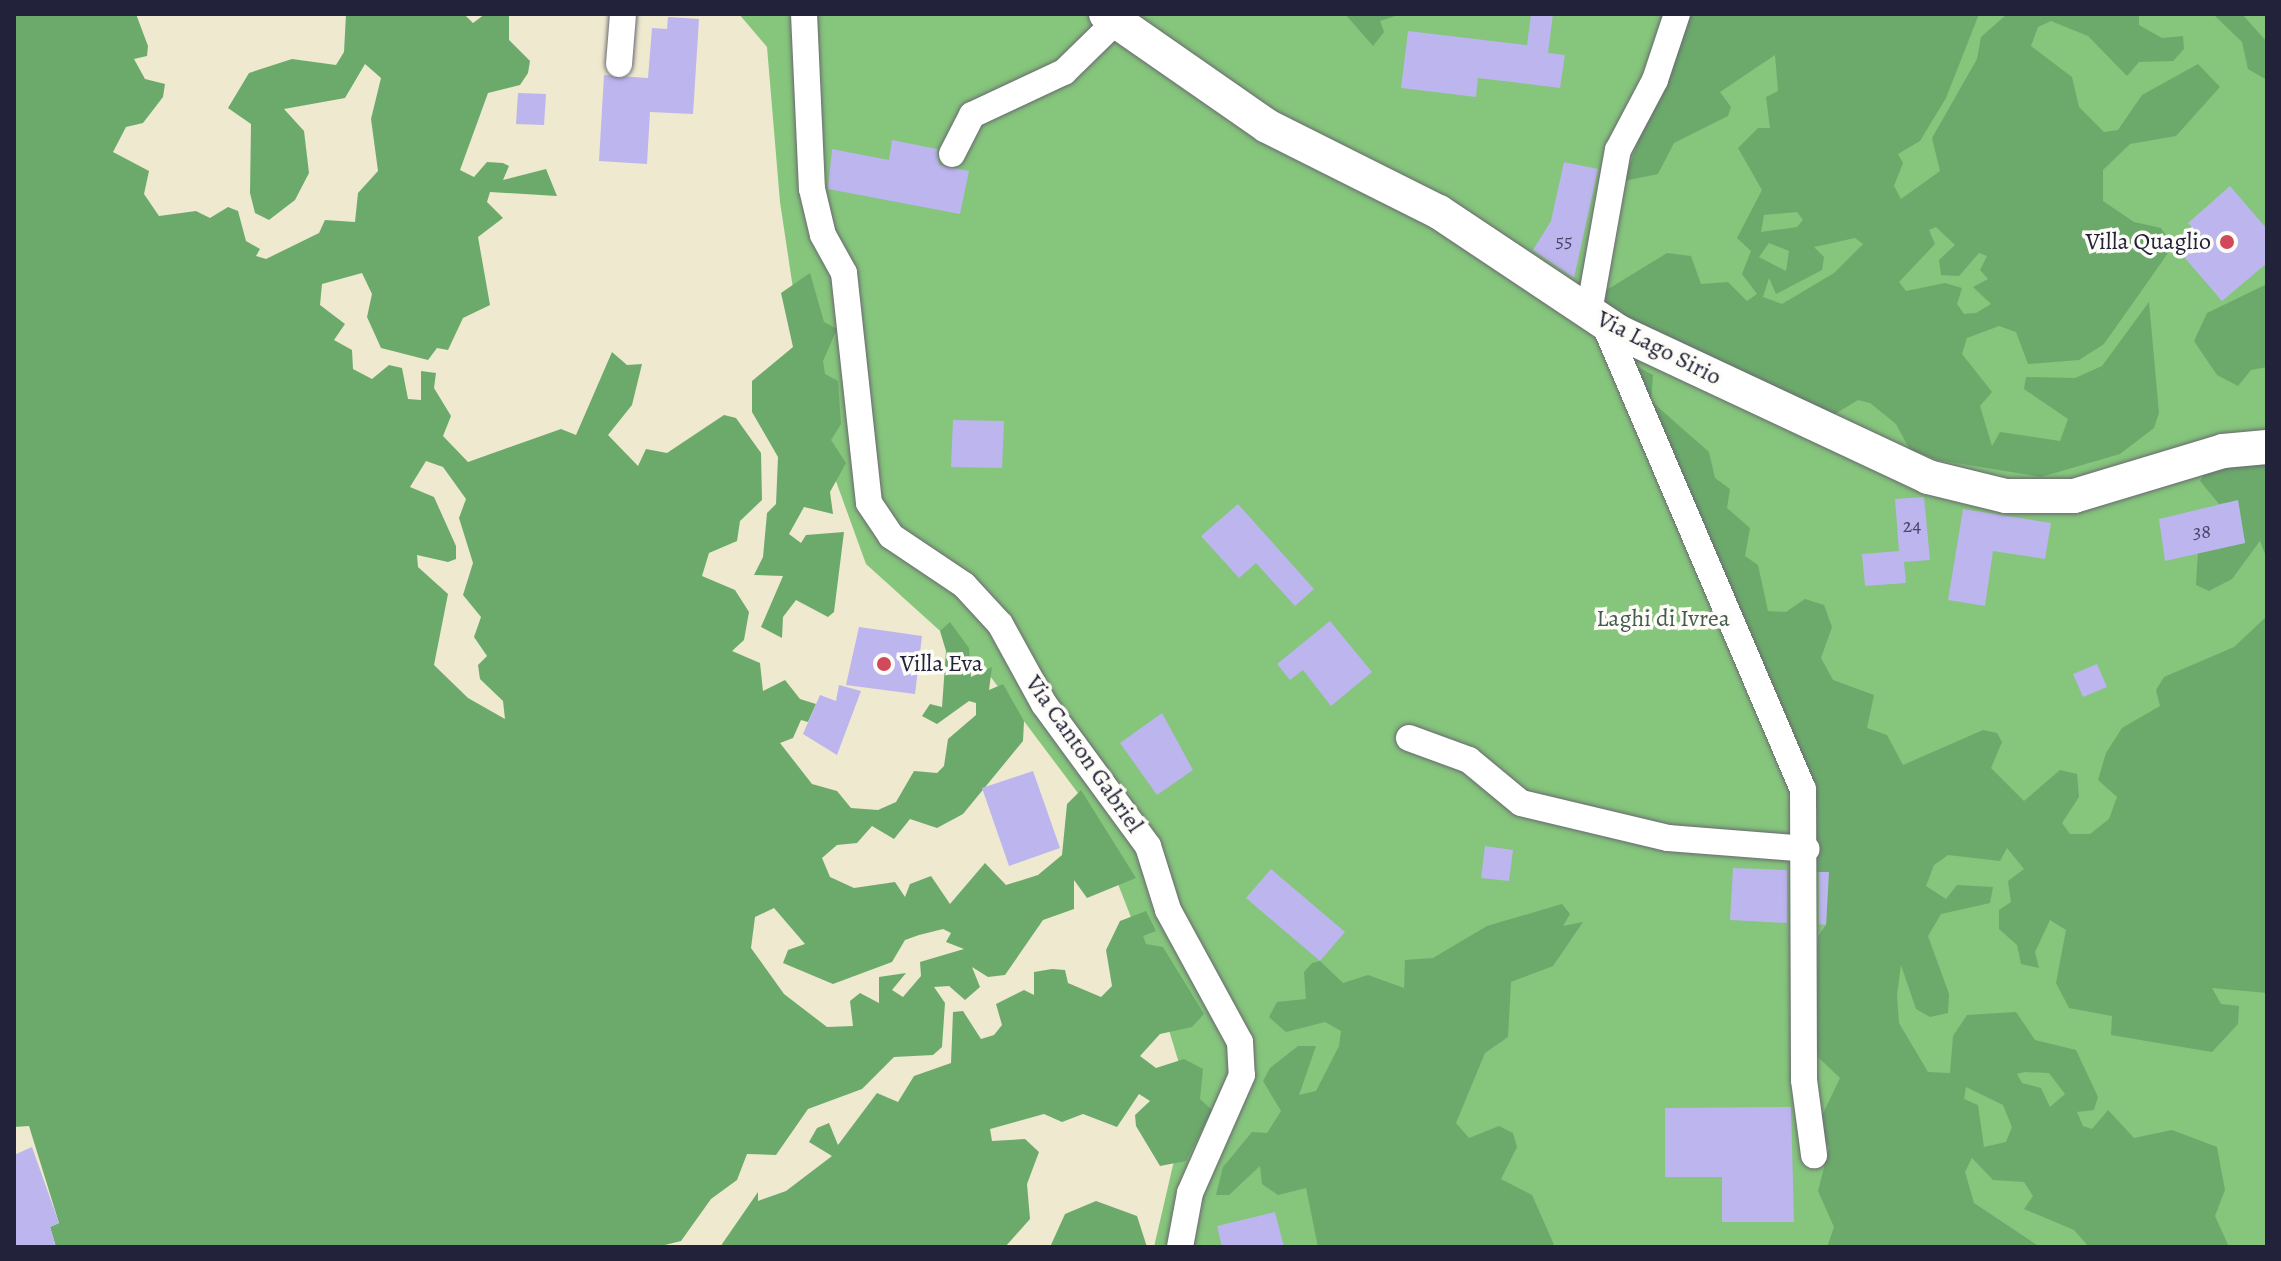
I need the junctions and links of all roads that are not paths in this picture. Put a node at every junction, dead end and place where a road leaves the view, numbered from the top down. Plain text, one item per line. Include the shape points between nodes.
1 (623, 14) edge
2 (804, 14) edge
3 (1677, 14) edge
4 (1111, 17) edge
5 (619, 64) dead end
6 (952, 154) dead end
7 (1605, 325) junction
8 (2267, 447) edge
9 (1409, 738) dead end
10 (1807, 849) junction
11 (1814, 1155) dead end
12 (1180, 1247) edge

1 - 5 street
2 - 12 street, Via Canton Gabriel via 812,189 823,235 844,273 869,503 891,536 964,585 1000,624 1044,704 1141,834 1168,910 1240,1042 1242,1075 1190,1193
3 - 7 street via 1655,80 1618,150
4 - 6 street via 1064,72 972,115
4 - 7 main road, Via Lago Sirio via 1267,126 1439,212
7 - 8 main road, Via Lago Sirio via 1904,467 2006,496 2114,489 2223,451
7 - 10 street via 1803,789
9 - 10 street via 1469,760 1521,803 1668,838
10 - 11 street via 1804,1080

